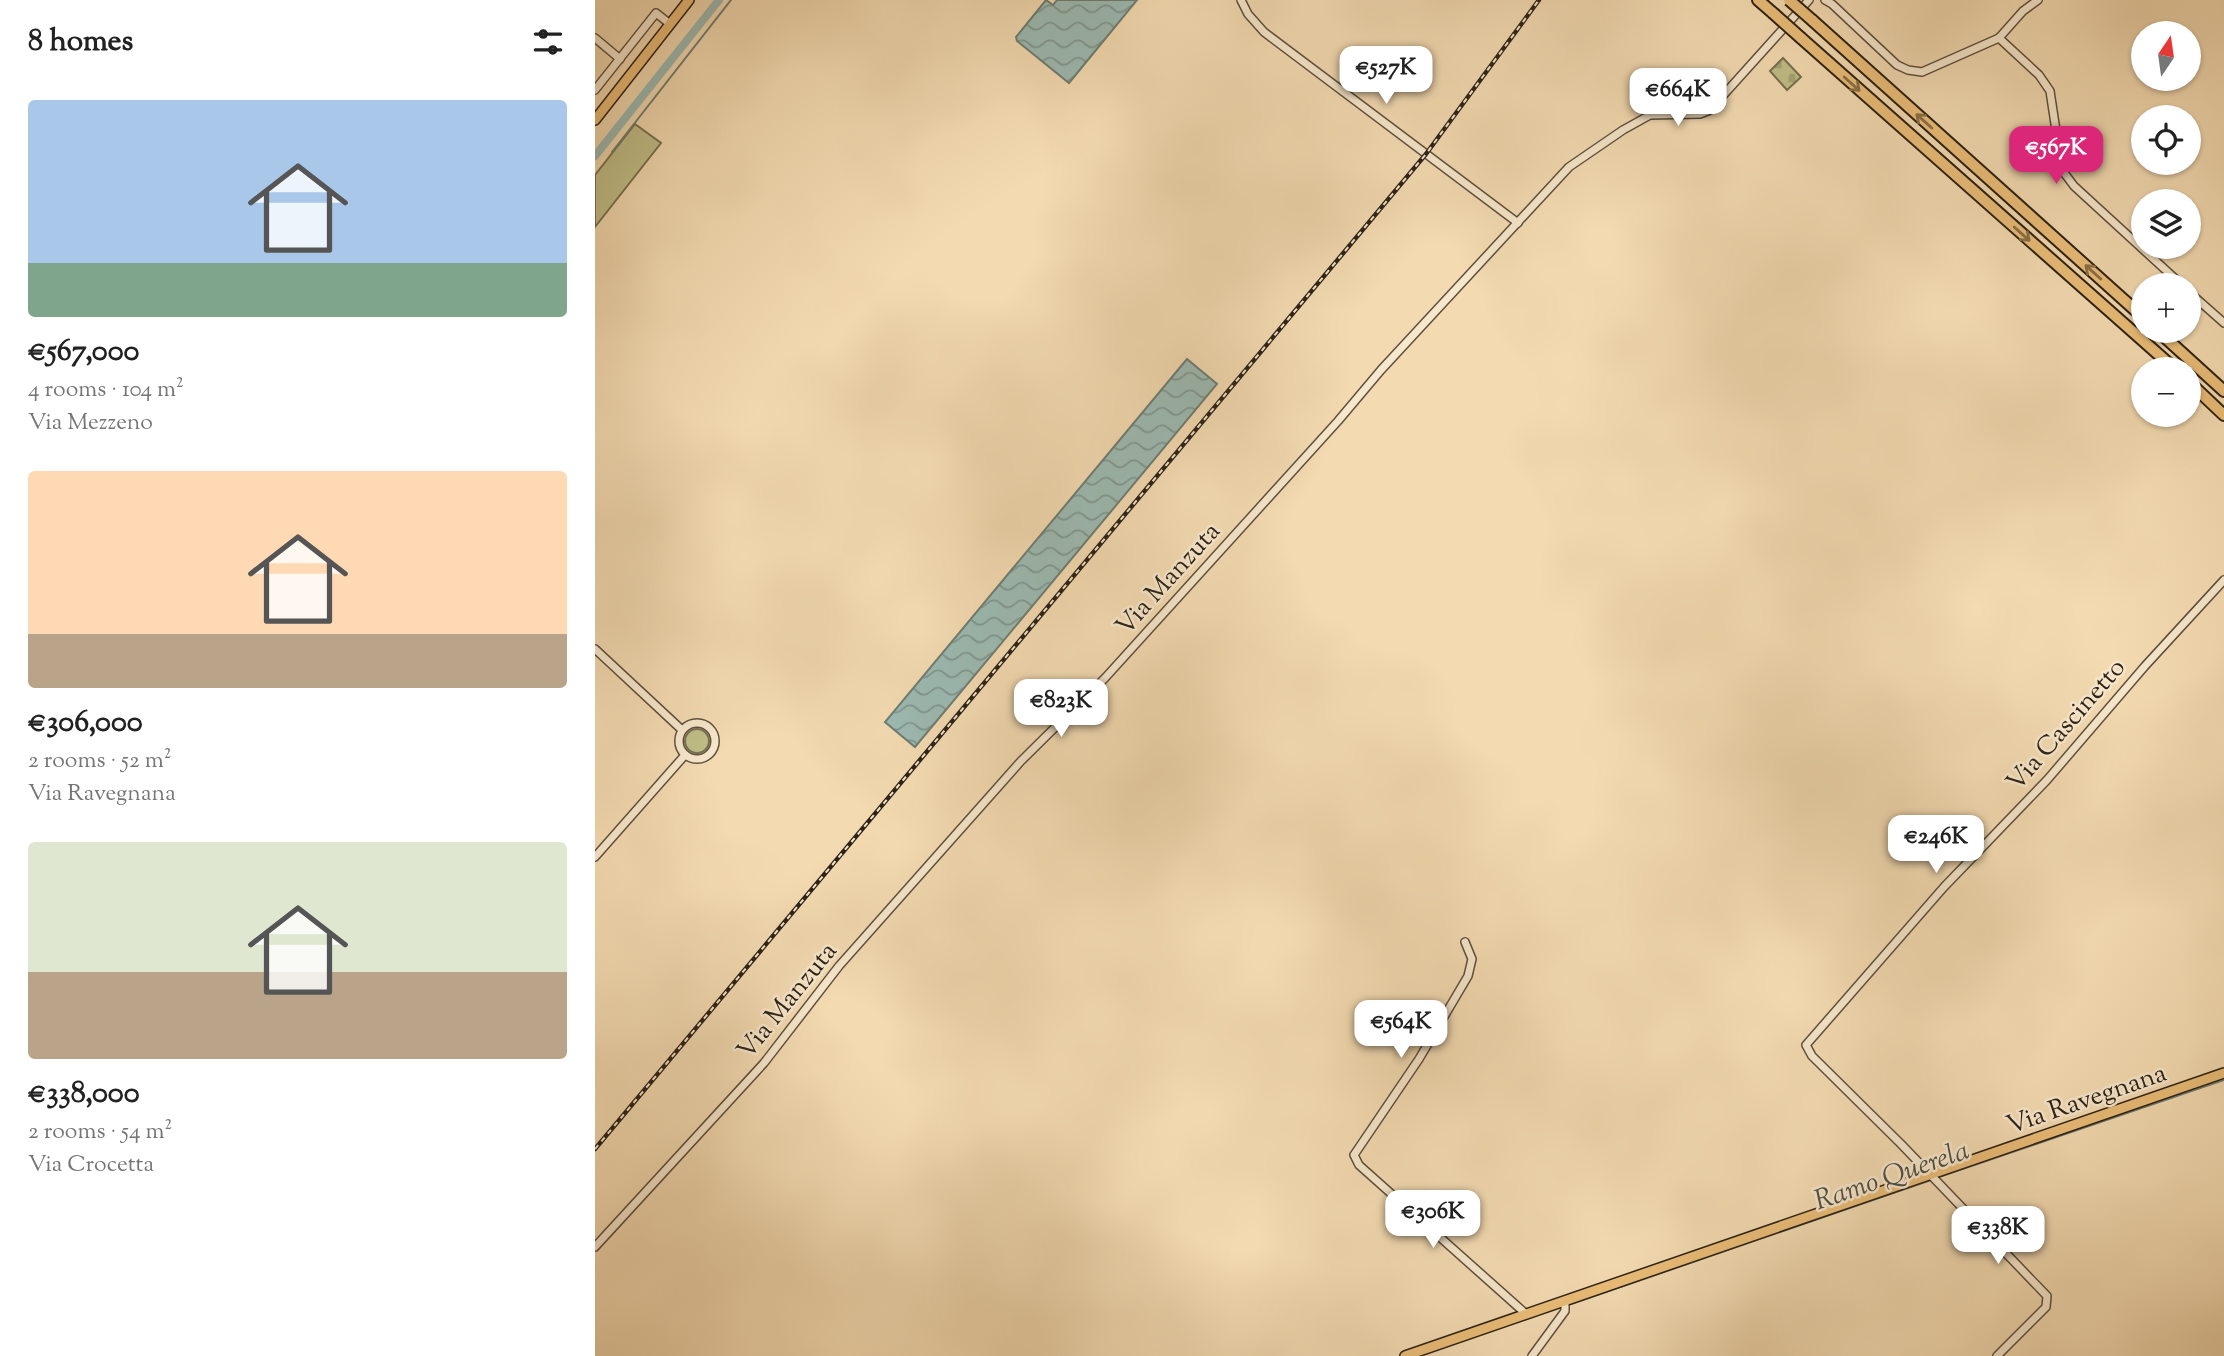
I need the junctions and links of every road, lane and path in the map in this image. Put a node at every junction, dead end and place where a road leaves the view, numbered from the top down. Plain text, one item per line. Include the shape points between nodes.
1 (687, 0) edge
2 (1241, 0) edge
3 (1758, 0) edge
4 (1789, 0) edge
5 (1809, 0) edge
6 (1825, 0) edge
7 (2038, 0) edge
8 (669, 23) junction
9 (595, 38) edge
10 (1999, 38) junction
11 (620, 59) junction
12 (595, 90) edge
13 (595, 120) edge
14 (1518, 223) junction
15 (2169, 273) edge
16 (2201, 303) edge
17 (2131, 306) edge
18 (2224, 323) edge
19 (2171, 343) edge
20 (2161, 357) edge
21 (2224, 391) edge
22 (2201, 393) edge
23 (2224, 415) edge
24 (2224, 580) edge
25 (595, 649) edge
26 (682, 730) junction
27 (685, 755) junction
28 (595, 857) edge
29 (1465, 942) dead end
30 (2224, 1073) edge
31 (1929, 1175) junction
32 (595, 1247) edge
33 (1565, 1301) junction
34 (1526, 1314) junction
35 (1405, 1356) edge
36 (1532, 1356) edge
37 (1997, 1356) edge

1 - 8 main road
2 - 14 street via 1263,32
3 -> 20 highway, bridge
17 -> 4 highway, bridge
5 - 14 street, Via Manzuta via 1710,110 1650,115 1623,130 1569,167
6 - 10 street via 1908,71 1922,72
7 - 10 street
8 - 11 street via 656,13
8 - 13 main road
9 - 11 street
10 - 15 street via 2050,91 2061,170
11 - 12 street
14 - 32 street, Via Manzuta via 1105,678 1012,771 839,965 764,1063
16 - 18 street
19 - 21 highway
22 - 23 highway
24 - 31 street, Via Cascinetto via 1806,1045
25 - 26 street
26 - 27 street via 679,746
26 - 27 street via 698,723 709,728 715,738 713,750 705,758
27 - 28 street
29 - 34 street via 1472,959 1468,976 1354,1155 1359,1165
30 - 31 main road, Via Ravegnana
31 - 33 main road, Via Ravegnana
31 - 37 street via 2046,1296 2046,1307
33 - 34 main road, Via Ravegnana
33 - 36 street via 1565,1311
34 - 35 main road, Via Ravegnana

